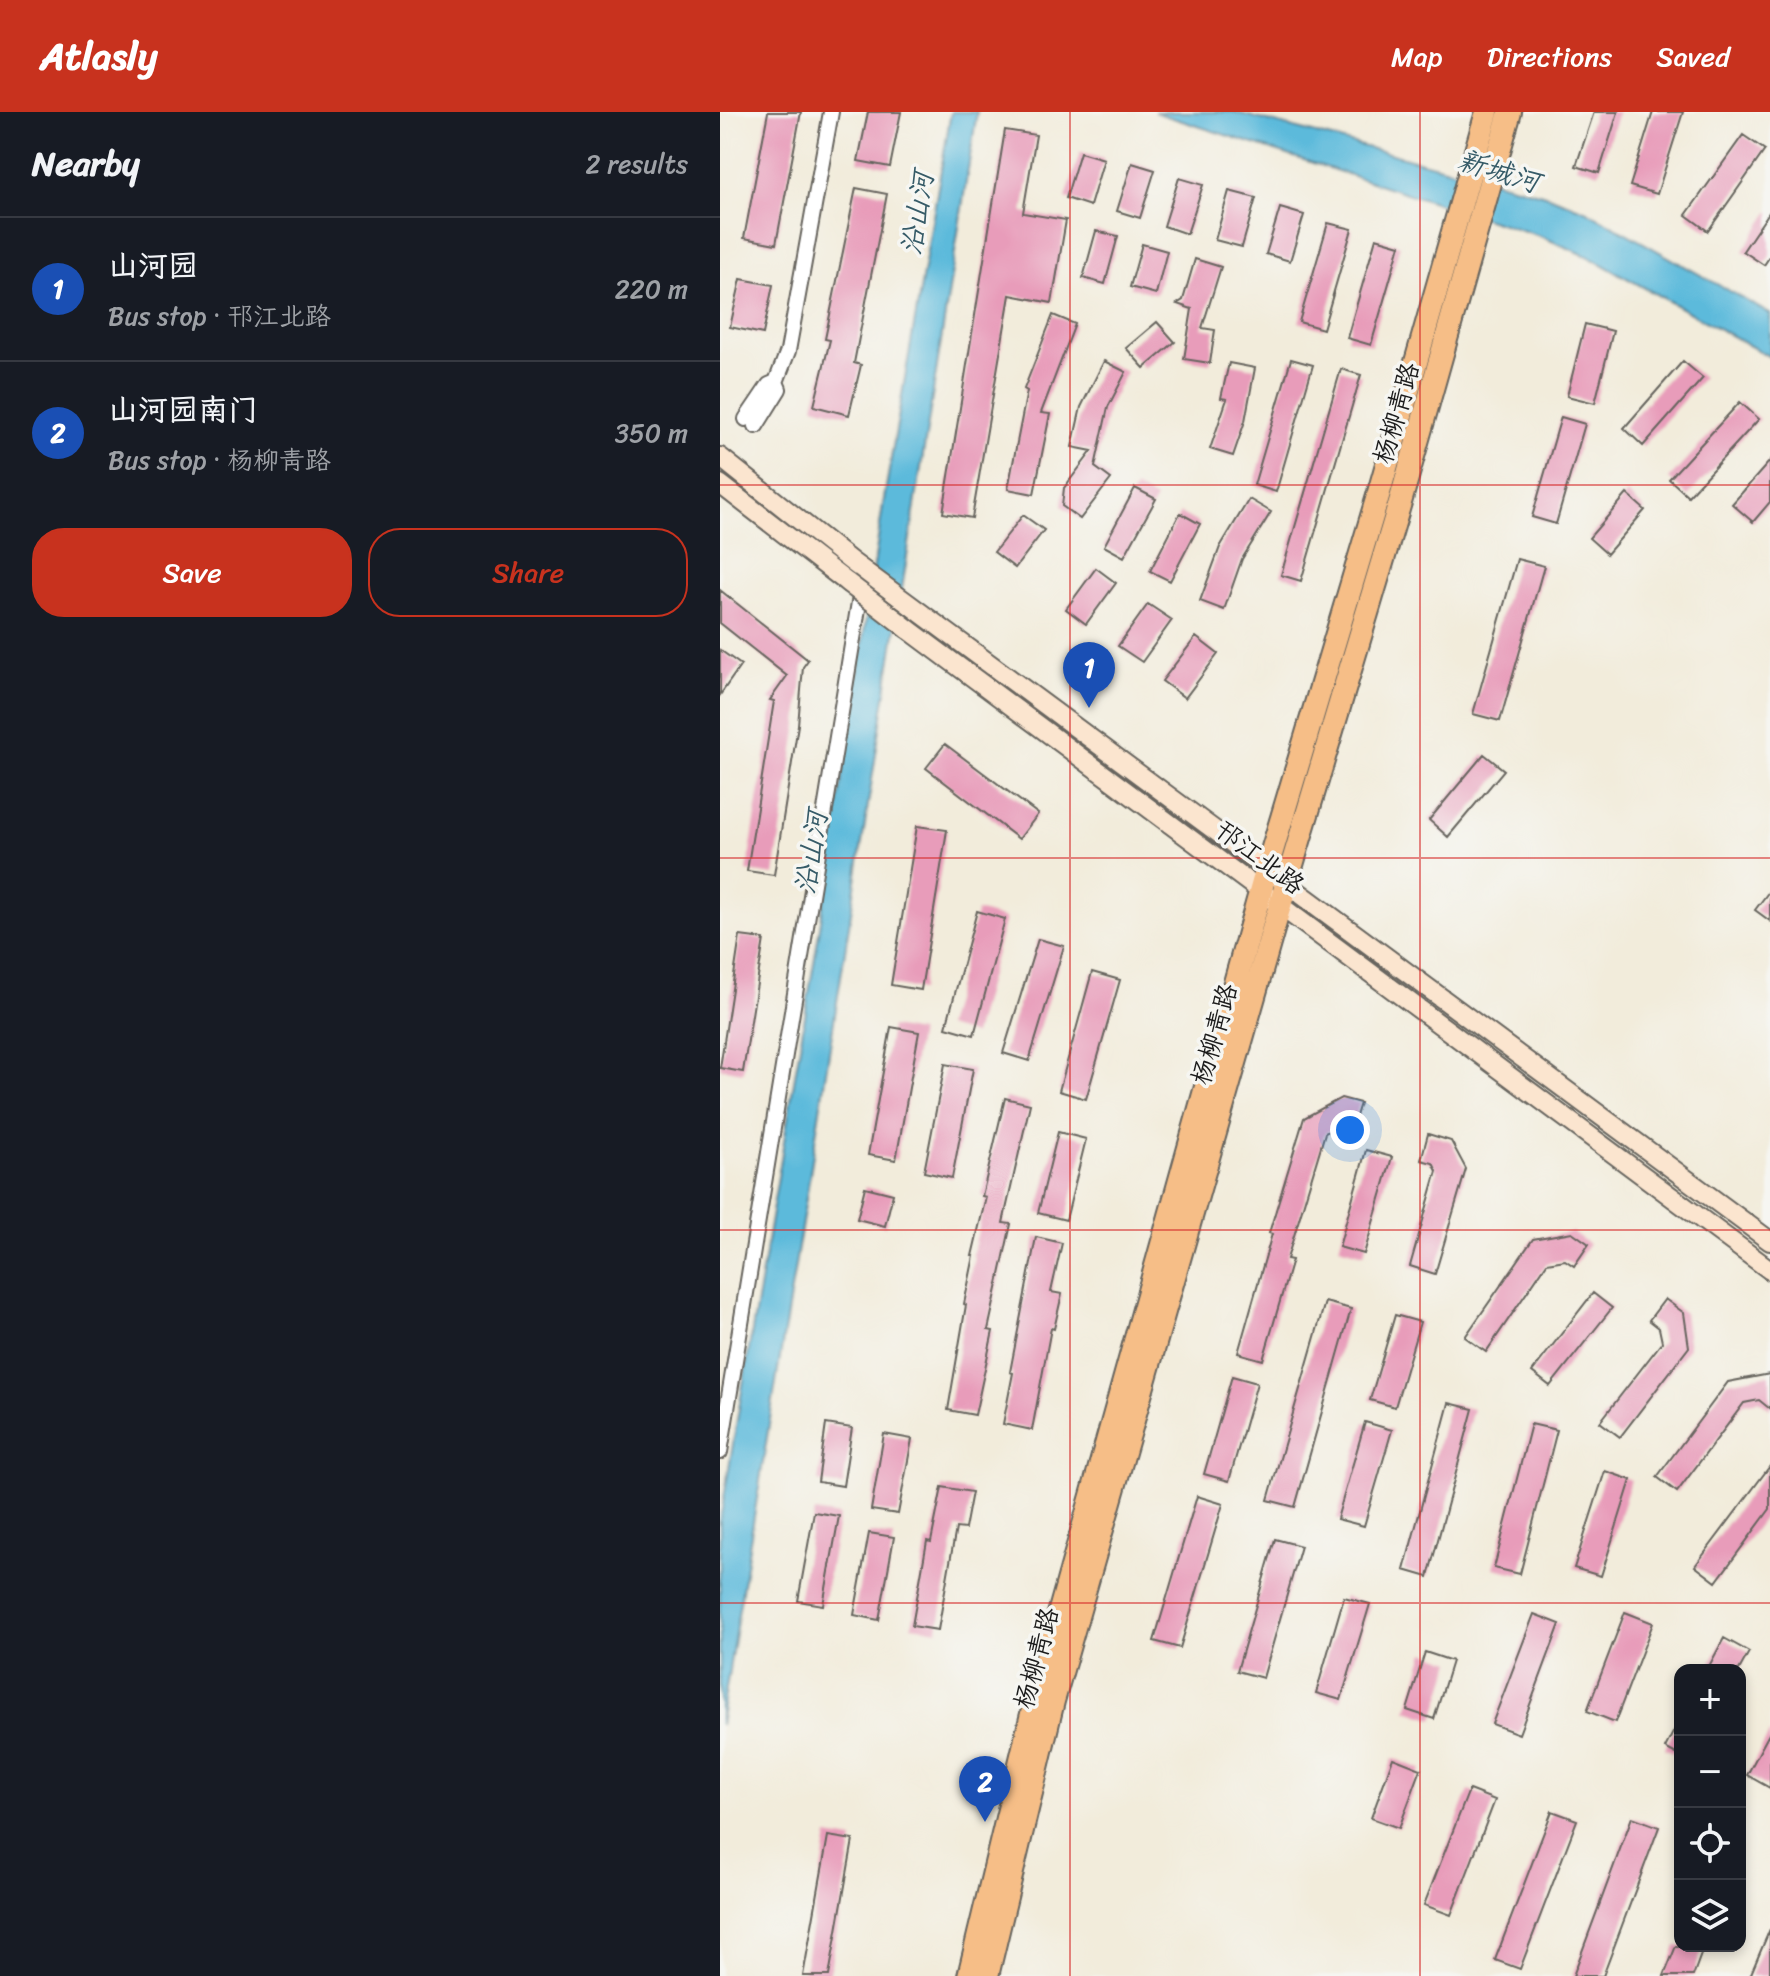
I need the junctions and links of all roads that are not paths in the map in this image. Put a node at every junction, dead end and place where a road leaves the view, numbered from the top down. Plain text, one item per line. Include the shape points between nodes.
1 (831, 112) edge
2 (1487, 112) edge
3 (1510, 112) edge
4 (1490, 143) junction
5 (1460, 250) junction
6 (751, 422) dead end
7 (720, 457) edge
8 (720, 484) edge
9 (858, 567) junction
10 (1267, 868) junction
11 (1287, 883) junction
12 (1261, 890) junction
13 (1280, 905) junction
14 (1770, 1241) edge
15 (1770, 1270) edge
16 (720, 1452) edge
17 (969, 1976) edge
18 (987, 1976) edge

1 - 6 street via 788,351
2 - 4 main road, 杨柳青路
3 - 4 main road, 杨柳青路
4 - 5 main road, 杨柳青路
5 - 10 main road, 杨柳青路 via 1378,496
5 - 11 main road, 杨柳青路 via 1401,499
7 - 9 main road, 邗江北路
8 - 12 main road, 邗江北路, bridge
9 - 10 main road, 邗江北路
9 - 16 street
10 - 11 main road, 邗江北路
10 - 12 main road, 杨柳青路
11 - 13 main road, 杨柳青路
11 - 14 main road, 邗江北路
12 - 13 main road, 邗江北路
12 - 17 main road, 杨柳青路 via 1037,1693
13 - 15 main road, 邗江北路
13 - 18 main road, 杨柳青路 via 1057,1686

